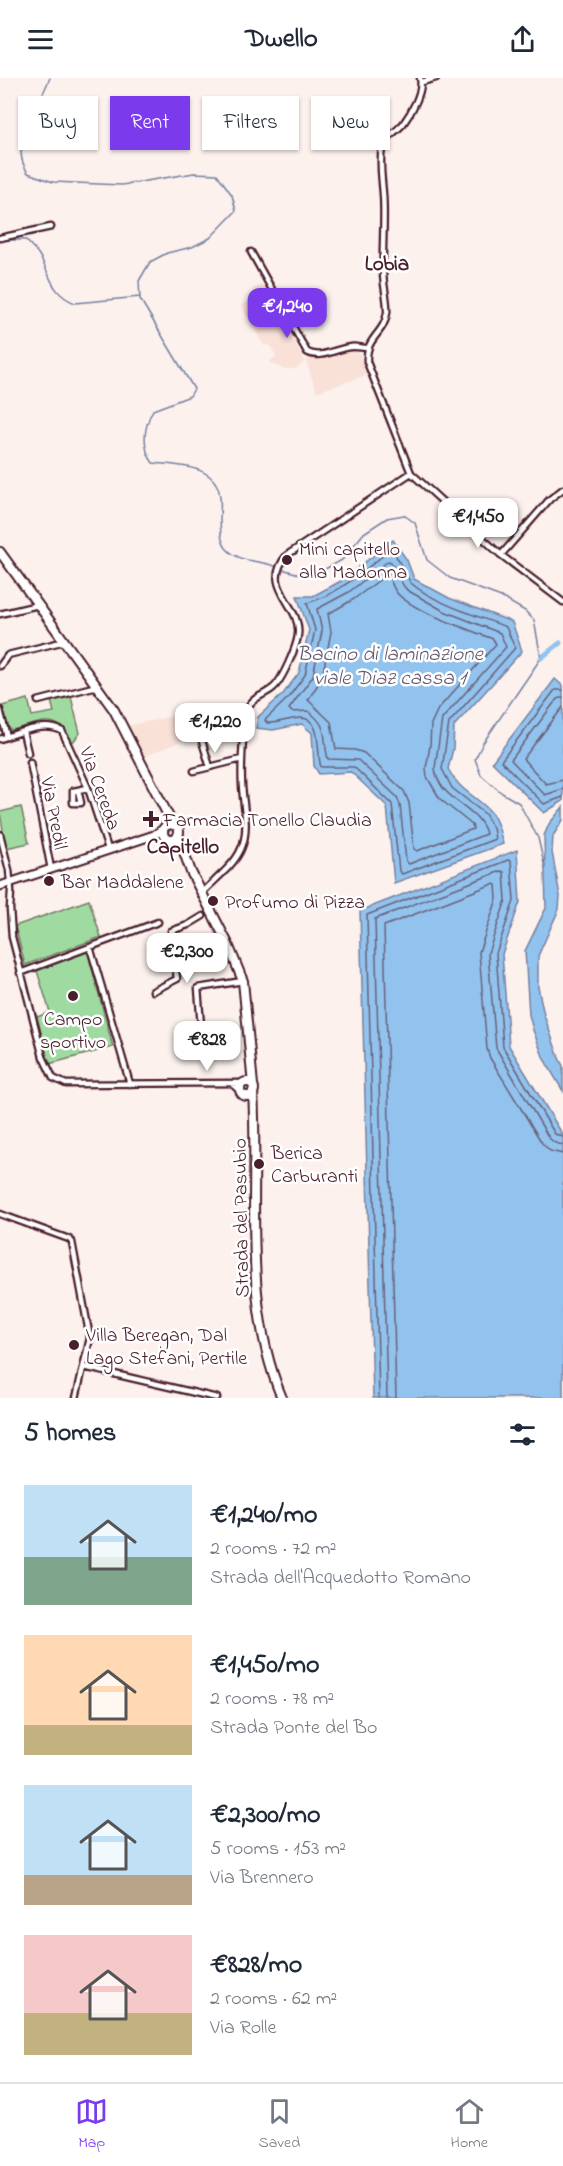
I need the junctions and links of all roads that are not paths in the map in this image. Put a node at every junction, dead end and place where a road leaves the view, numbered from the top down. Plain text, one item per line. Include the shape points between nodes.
1 (436, 78) edge
2 (421, 80) edge
3 (51, 227) dead end
4 (0, 238) edge
5 (251, 252) dead end
6 (367, 348) junction
7 (411, 473) junction
8 (563, 489) edge
9 (0, 552) edge
10 (501, 555) junction
11 (563, 602) edge
12 (38, 605) junction
13 (0, 614) edge
14 (65, 641) junction
15 (0, 666) edge
16 (97, 686) junction
17 (38, 701) dead end
18 (0, 710) edge
19 (194, 715) dead end
20 (23, 732) junction
21 (7, 737) junction
22 (0, 739) edge
23 (28, 753) dead end
24 (242, 759) junction
25 (30, 762) dead end
26 (210, 767) junction
27 (194, 771) dead end
28 (88, 788) junction
29 (78, 790) dead end
30 (167, 832) junction
31 (0, 834) edge
32 (108, 849) junction
33 (51, 869) junction
34 (191, 872) junction
35 (9, 883) junction
36 (0, 886) edge
37 (202, 893) junction
38 (207, 914) junction
39 (158, 922) dead end
40 (90, 947) junction
41 (20, 973) junction
42 (243, 981) junction
43 (153, 991) dead end
44 (202, 1039) dead end
45 (130, 1084) junction
46 (246, 1088) junction
47 (0, 1214) edge
48 (84, 1366) junction
49 (76, 1398) edge
50 (217, 1398) edge
51 (282, 1398) edge

1 - 2 street
2 - 6 street via 411,111 382,149 387,314
3 - 4 street
5 - 6 street via 307,352 313,356 349,347
6 - 7 street via 367,362
7 - 10 street
7 - 24 street via 287,555 280,566 277,572 282,595 297,622 298,633 274,688 249,706 244,718
8 - 10 street via 549,499
9 - 12 main road
10 - 11 street
12 - 13 street
12 - 14 main road
14 - 15 street via 8,655
14 - 16 main road
16 - 17 street
16 - 30 main road via 125,729 154,791
18 - 21 street
19 - 26 street
20 - 21 street, Via Cereda
20 - 23 street, Via Predil
20 - 28 street, Via Cereda via 50,727 62,731
21 - 22 street, Via Cereda
24 - 26 street
24 - 37 street via 242,848
25 - 33 street, Via Predil
26 - 27 street
28 - 29 street
28 - 32 street, Via Cereda
30 - 32 street
30 - 34 main road
30 - 34 main road via 174,839 178,835
31 - 35 street
32 - 33 street
33 - 35 street
34 - 37 main road
35 - 36 street
35 - 41 street via 12,937
37 - 38 main road
38 - 42 main road via 231,951
38 - 43 street via 171,932 177,979
39 - 40 street
40 - 41 street
40 - 45 street
41 - 45 street via 53,1078 66,1084
42 - 44 street via 198,988
42 - 46 main road via 252,1070
45 - 46 street via 232,1084
46 - 51 main road, Strada del Pasubio via 254,1106 257,1294 263,1332
47 - 48 street via 72,1242 90,1338
48 - 49 street
48 - 50 street

